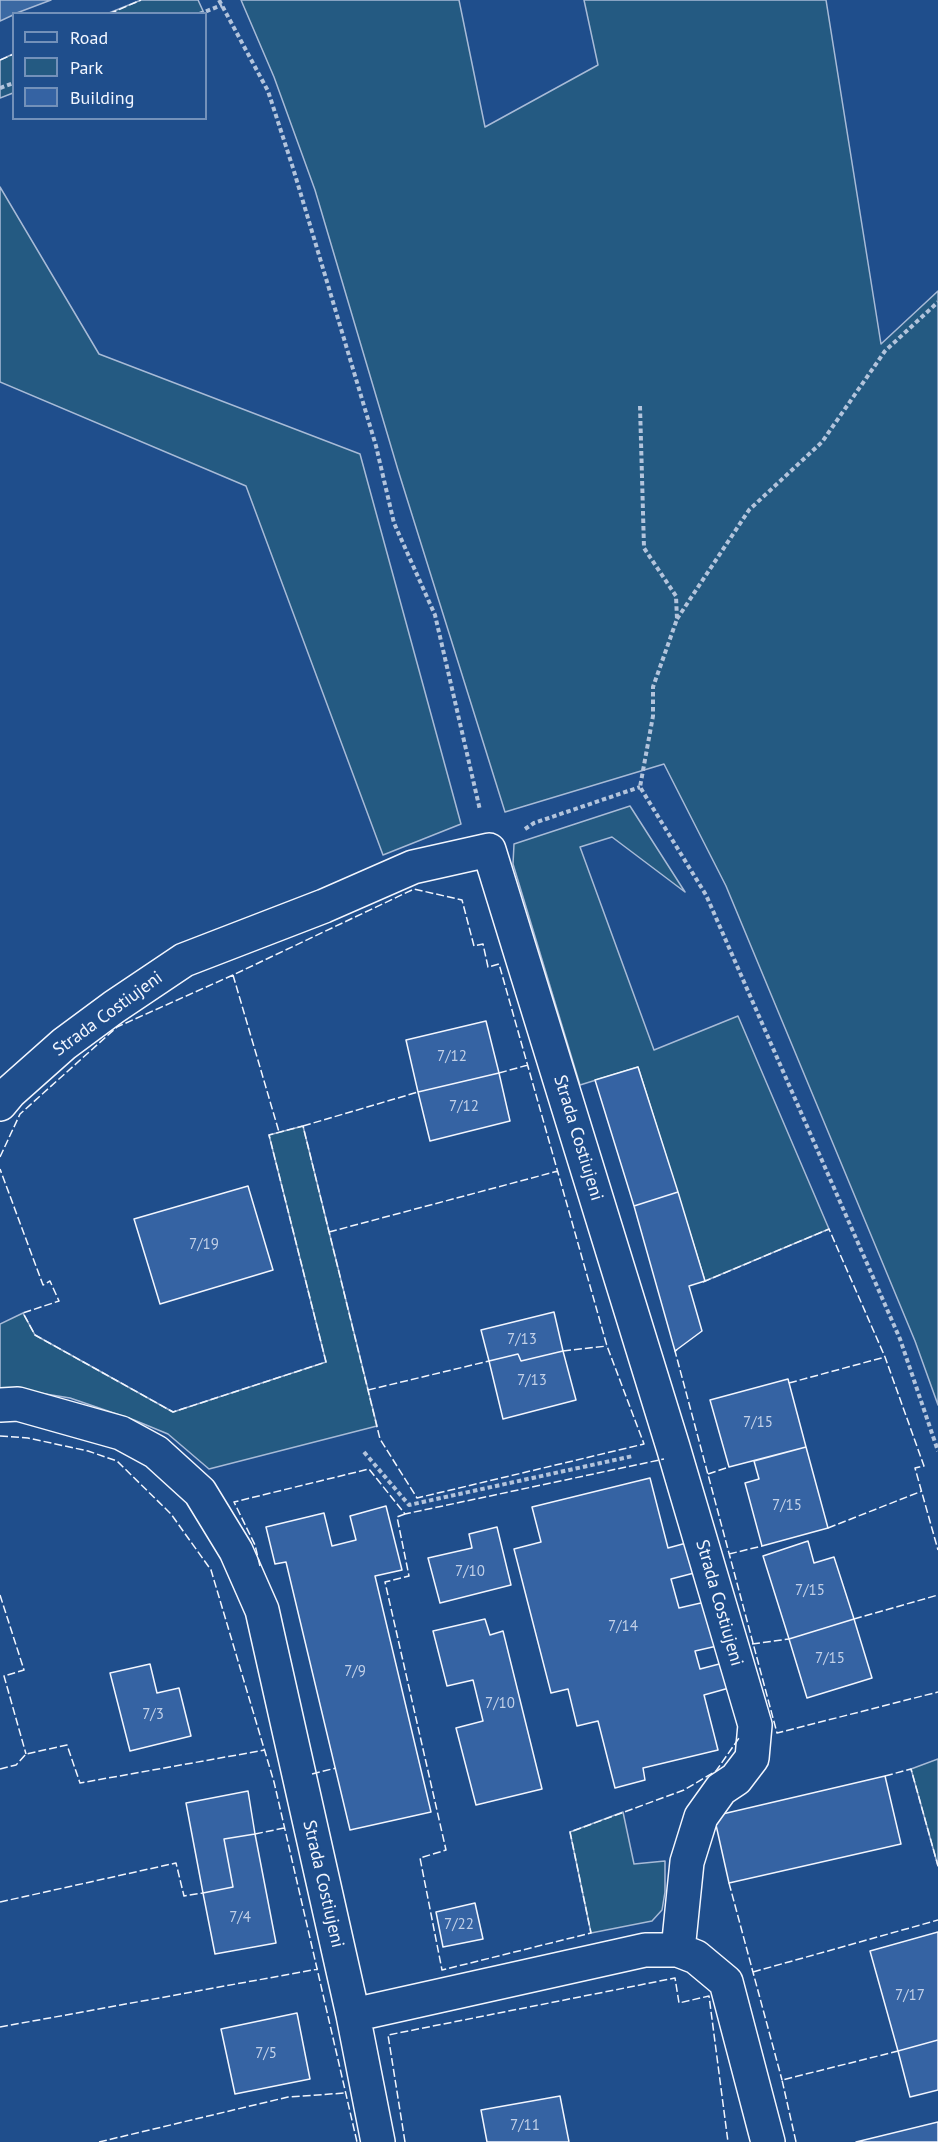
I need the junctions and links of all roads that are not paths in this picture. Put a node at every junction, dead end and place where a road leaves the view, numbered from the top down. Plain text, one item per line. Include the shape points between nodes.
1 (0, 1104) edge
2 (0, 1405) edge
3 (678, 1950) junction
4 (353, 2015) junction
5 (378, 2142) edge
6 (768, 2142) edge

1 - 3 street, Strada Costiujeni via 64,1044 184,960 413,867 489,850 755,1725 752,1758 736,1779 721,1789 701,1817 687,1862
2 - 4 street, Strada Costiujeni via 18,1404 121,1432 156,1452 200,1492 236,1551 262,1610
3 - 4 street via 645,1950
3 - 6 street via 696,1957 726,1982
4 - 5 street, Strada Costiujeni

